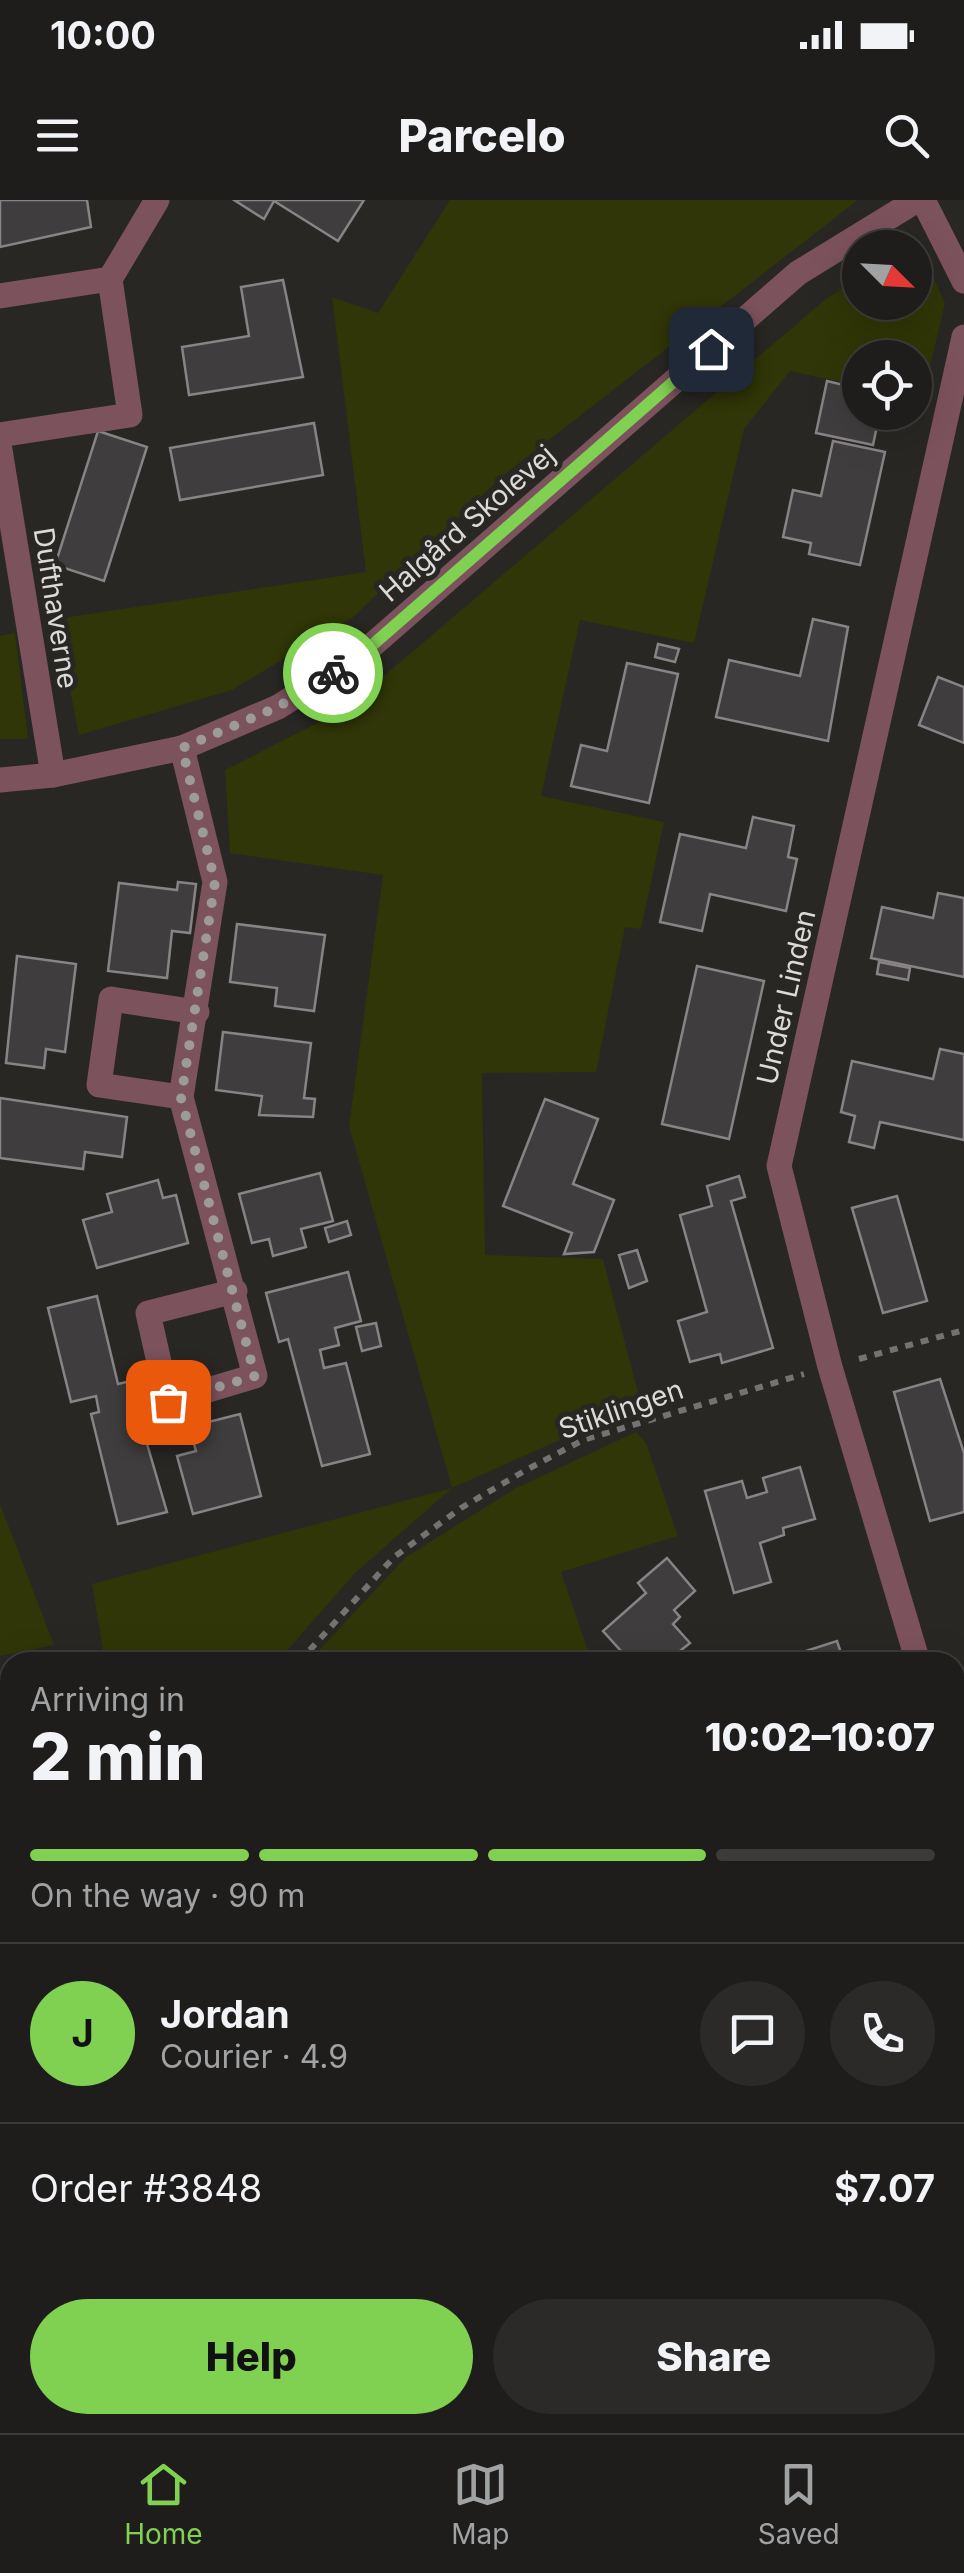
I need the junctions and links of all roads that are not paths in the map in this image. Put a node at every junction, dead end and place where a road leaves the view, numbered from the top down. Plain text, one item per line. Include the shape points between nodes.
1 (157, 200) edge
2 (920, 200) edge
3 (110, 279) junction
4 (964, 281) edge
5 (0, 296) edge
6 (964, 337) edge
7 (0, 435) edge
8 (0, 450) edge
9 (182, 748) junction
10 (52, 775) junction
11 (0, 780) edge
12 (197, 1012) junction
13 (181, 1098) junction
14 (235, 1291) junction
15 (915, 1652) edge

1 - 3 street
2 - 4 street
2 - 9 street, Halgård Skolevej via 798,273 361,655 278,707
3 - 5 street
3 - 7 street via 130,416
6 - 15 street, Under Linden via 779,1166 830,1367
8 - 10 street, Dufthaverne
9 - 10 street, Halgård Skolevej
9 - 12 street via 215,882
10 - 11 street, Halgård Skolevej
12 - 13 street
12 - 13 street via 111,999 99,1085
13 - 14 street
14 - 14 street via 255,1376 168,1402 148,1313

